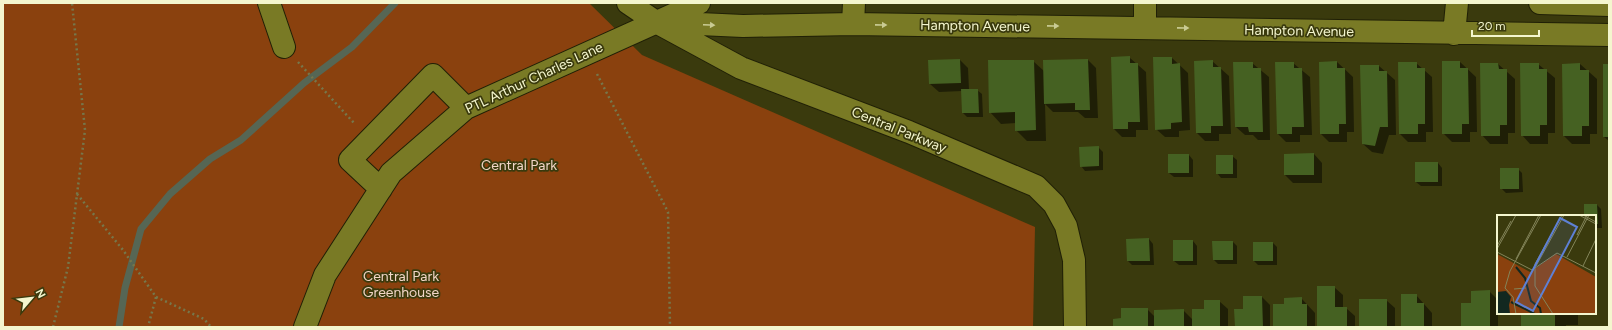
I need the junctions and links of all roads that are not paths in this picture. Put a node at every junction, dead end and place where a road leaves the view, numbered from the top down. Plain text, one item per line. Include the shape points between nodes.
1 (269, 3) edge
2 (628, 3) edge
3 (699, 3) edge
4 (1145, 3) edge
5 (1457, 3) edge
6 (1540, 3) edge
7 (1609, 4) edge
8 (854, 14) edge
9 (656, 22) junction
10 (1145, 27) junction
11 (1454, 34) junction
12 (1609, 35) edge
13 (284, 47) dead end
14 (466, 108) junction
15 (381, 189) junction
16 (305, 327) edge
17 (1074, 327) edge

1 - 13 street
2 - 9 street, Central Parkway
3 - 9 street
4 - 10 street
5 - 11 street
6 - 7 street
9 -> 8 street, Hampton Avenue via 743,26
8 -> 10 street, Hampton Avenue
9 - 14 street, PTL Arthur Charles Lane
9 - 17 street, Central Parkway via 740,68 909,132 1036,186 1054,204 1066,226 1074,260
10 -> 11 street, Hampton Avenue
11 - 12 street, Hampton Avenue
14 - 15 street, PTL Arthur Charles Lane via 391,173
14 - 15 street via 434,75 350,160
15 - 16 street, PTL Arthur Charles Lane via 325,275

